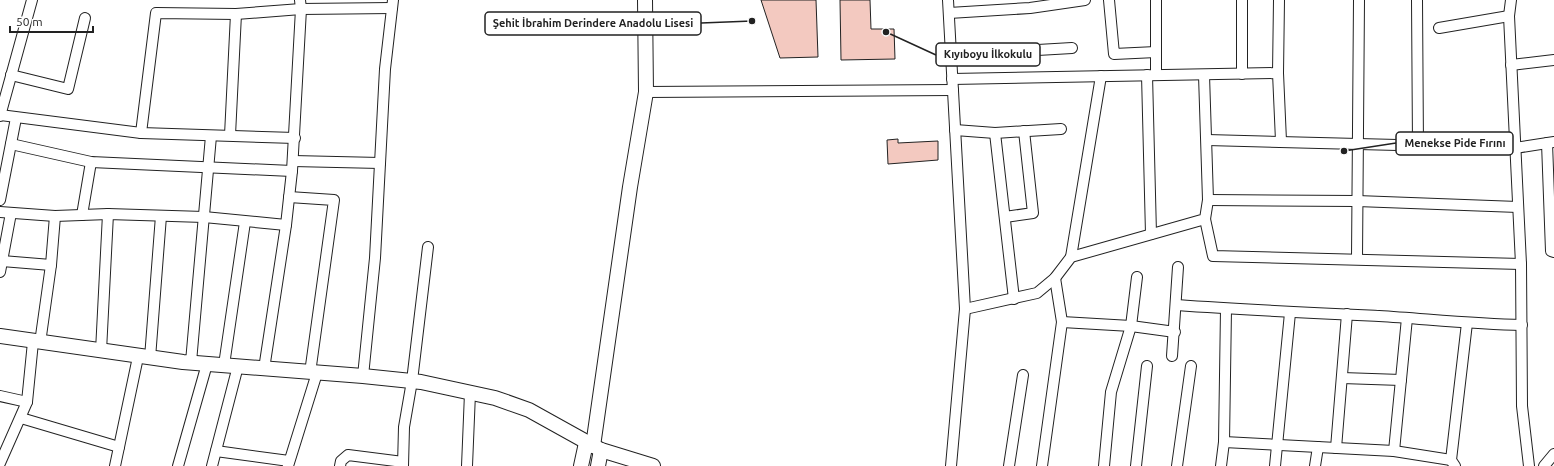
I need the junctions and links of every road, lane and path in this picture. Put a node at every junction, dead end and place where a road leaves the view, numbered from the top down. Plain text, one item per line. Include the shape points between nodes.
1 (32, 0) edge
2 (645, 0) edge
3 (948, 0) edge
4 (1085, 0) edge
5 (1109, 0) edge
6 (1156, 0) edge
7 (1242, 0) edge
8 (1279, 0) edge
9 (1359, 0) edge
10 (1417, 0) edge
11 (1511, 0) edge
12 (392, 4) edge
13 (301, 5) edge
14 (948, 13) junction
15 (236, 14) junction
16 (1509, 16) junction
17 (85, 18) dead end
18 (1439, 28) dead end
19 (1072, 48) dead end
20 (1156, 52) junction
21 (951, 56) junction
22 (1554, 60) edge
23 (1511, 65) junction
24 (1278, 73) junction
25 (1242, 74) junction
26 (11, 75) junction
27 (1151, 75) junction
28 (1204, 75) junction
29 (1101, 76) junction
30 (952, 79) junction
31 (953, 90) junction
32 (646, 92) junction
33 (0, 115) edge
34 (16, 118) junction
35 (1061, 129) dead end
36 (955, 130) junction
37 (1024, 131) junction
38 (995, 132) junction
39 (141, 133) junction
40 (230, 135) junction
41 (211, 136) junction
42 (295, 138) junction
43 (1207, 140) junction
44 (1281, 141) junction
45 (1550, 143) edge
46 (11, 144) junction
47 (1359, 144) junction
48 (1418, 146) junction
49 (1515, 148) junction
50 (91, 162) junction
51 (380, 163) junction
52 (292, 166) junction
53 (208, 168) junction
54 (1551, 186) edge
55 (289, 197) junction
56 (0, 200) edge
57 (1208, 200) junction
58 (1357, 201) junction
59 (1518, 207) junction
60 (0, 212) edge
61 (11, 213) junction
62 (108, 214) junction
63 (82, 215) junction
64 (55, 216) junction
65 (161, 216) junction
66 (204, 217) junction
67 (1005, 217) junction
68 (1552, 217) edge
69 (1205, 219) junction
70 (246, 222) junction
71 (286, 225) junction
72 (1151, 234) junction
73 (428, 247) dead end
74 (1554, 252) edge
75 (1072, 257) junction
76 (1357, 259) junction
77 (2, 261) junction
78 (1521, 264) junction
79 (51, 265) junction
80 (1178, 267) dead end
81 (0, 272) edge
82 (1137, 277) dead end
83 (1055, 278) junction
84 (1014, 298) junction
85 (1176, 305) junction
86 (965, 309) junction
87 (1226, 309) junction
88 (1290, 313) junction
89 (1347, 314) junction
90 (1407, 318) junction
91 (1062, 322) junction
92 (1467, 323) junction
93 (1522, 325) junction
94 (1131, 326) junction
95 (1175, 332) junction
96 (0, 336) edge
97 (36, 342) junction
98 (101, 351) junction
99 (1172, 356) dead end
100 (144, 357) junction
101 (191, 362) junction
102 (207, 364) junction
103 (224, 365) junction
104 (238, 366) junction
105 (1148, 366) dead end
106 (1191, 366) dead end
107 (264, 368) junction
108 (313, 373) junction
109 (1023, 375) dead end
110 (363, 376) junction
111 (1342, 378) junction
112 (1401, 380) junction
113 (412, 381) junction
114 (470, 393) junction
115 (0, 396) edge
116 (27, 402) junction
117 (21, 418) junction
118 (1224, 442) junction
119 (1278, 444) junction
120 (593, 446) junction
121 (118, 447) junction
122 (1318, 447) junction
123 (1336, 448) junction
124 (216, 451) junction
125 (1394, 451) junction
126 (1554, 454) edge
127 (0, 463) edge
128 (1453, 463) edge
129 (289, 464) edge
130 (403, 464) edge
131 (115, 466) edge
132 (178, 466) edge
133 (212, 466) edge
134 (340, 466) edge
135 (467, 466) edge
136 (581, 466) edge
137 (598, 466) edge
138 (653, 466) edge
139 (951, 466) edge
140 (1009, 466) edge
141 (1042, 466) edge
142 (1104, 466) edge
143 (1136, 466) edge
144 (1178, 466) edge
145 (1220, 466) edge
146 (1275, 466) edge
147 (1315, 466) edge
148 (1529, 466) edge
149 (1544, 466) edge

1 - 26 street
2 - 32 main road
3 - 14 street
4 - 14 street via 1030,8
5 - 20 street via 1114,54
6 - 20 street
7 - 25 street
8 - 24 street
9 - 47 street
10 - 48 street
11 - 16 street
12 - 13 street
12 - 51 street via 385,69
13 - 15 street
13 - 42 street
14 - 21 street
15 - 39 street via 156,13
15 - 40 street
16 - 18 street
16 - 23 street
17 - 26 street via 68,89
19 - 21 street
20 - 27 street
21 - 30 street
22 - 23 street
23 - 49 street
24 - 25 street
24 - 44 street
25 - 28 street
26 - 33 street
27 - 28 street
27 - 29 street
27 - 72 street
28 - 43 street
29 - 30 street
29 - 75 street
30 - 31 street
31 - 32 street
31 - 36 street
32 - 120 main road
33 - 34 street
34 - 39 street
34 - 46 street
35 - 37 street
36 - 38 street
36 - 86 street
37 - 38 street
37 - 67 street via 1033,213
38 - 67 street
39 - 41 street
40 - 41 street
40 - 42 street
41 - 53 street
42 - 52 street
43 - 44 street
43 - 57 street
44 - 47 street
45 - 49 street
45 - 54 street
46 - 50 street
46 - 56 street
47 - 48 street
47 - 58 street
48 - 49 street
49 - 59 street
50 - 53 street
50 - 63 street
51 - 52 street
51 - 110 street via 375,258
52 - 53 street
52 - 55 street
53 - 66 street
54 - 68 street
55 - 71 street
55 - 108 street via 334,200
57 - 58 street
57 - 69 street
58 - 59 street
58 - 76 street
59 - 78 street
60 - 61 street
61 - 64 street
61 - 77 street
62 - 63 street
62 - 65 street
62 - 98 street
63 - 64 street
64 - 79 street
65 - 66 street
65 - 100 street
66 - 70 street
66 - 101 street
67 - 84 street
68 - 74 street via 1551,251
69 - 72 street
69 - 76 street via 1213,256
70 - 71 street
70 - 103 street
71 - 107 street
72 - 75 street
73 - 113 street
75 - 83 street
76 - 78 street
77 - 79 street
77 - 81 street
78 - 93 street
79 - 97 street
80 - 85 street
82 - 94 street
83 - 84 street via 1037,293
83 - 91 street
84 - 86 street
85 - 87 street
85 - 95 street
86 - 139 street
87 - 88 street
87 - 118 street
88 - 89 street
88 - 119 street
89 - 90 street
89 - 111 street
90 - 92 street
90 - 112 street
91 - 94 street
91 - 141 street
92 - 93 street
92 - 128 street
93 - 148 street via 1522,406
94 - 95 street
94 - 142 street via 1111,392
95 - 99 street
96 - 97 main road
97 - 98 main road
97 - 116 street
98 - 100 main road
100 - 101 main road
100 - 121 street
101 - 102 main road
102 - 103 main road
102 - 132 street
103 - 104 main road
104 - 107 main road
104 - 124 street
105 - 143 street
106 - 144 street
107 - 108 main road
108 - 110 main road
108 - 129 street
109 - 140 street
110 - 113 main road
111 - 112 street
111 - 123 street
112 - 125 street
113 - 114 main road
113 - 130 street via 404,427
114 - 120 main road via 529,410
114 - 135 street
115 - 116 street
116 - 117 street
117 - 121 street
117 - 127 street
118 - 119 street
118 - 145 street
119 - 122 street
119 - 146 street
120 - 136 main road
120 - 137 main road
120 - 138 main road
121 - 131 street
122 - 123 street
122 - 147 street
123 - 125 street
124 - 129 street
124 - 133 street
125 - 128 street
126 - 149 street
130 - 134 street via 348,455 341,461

